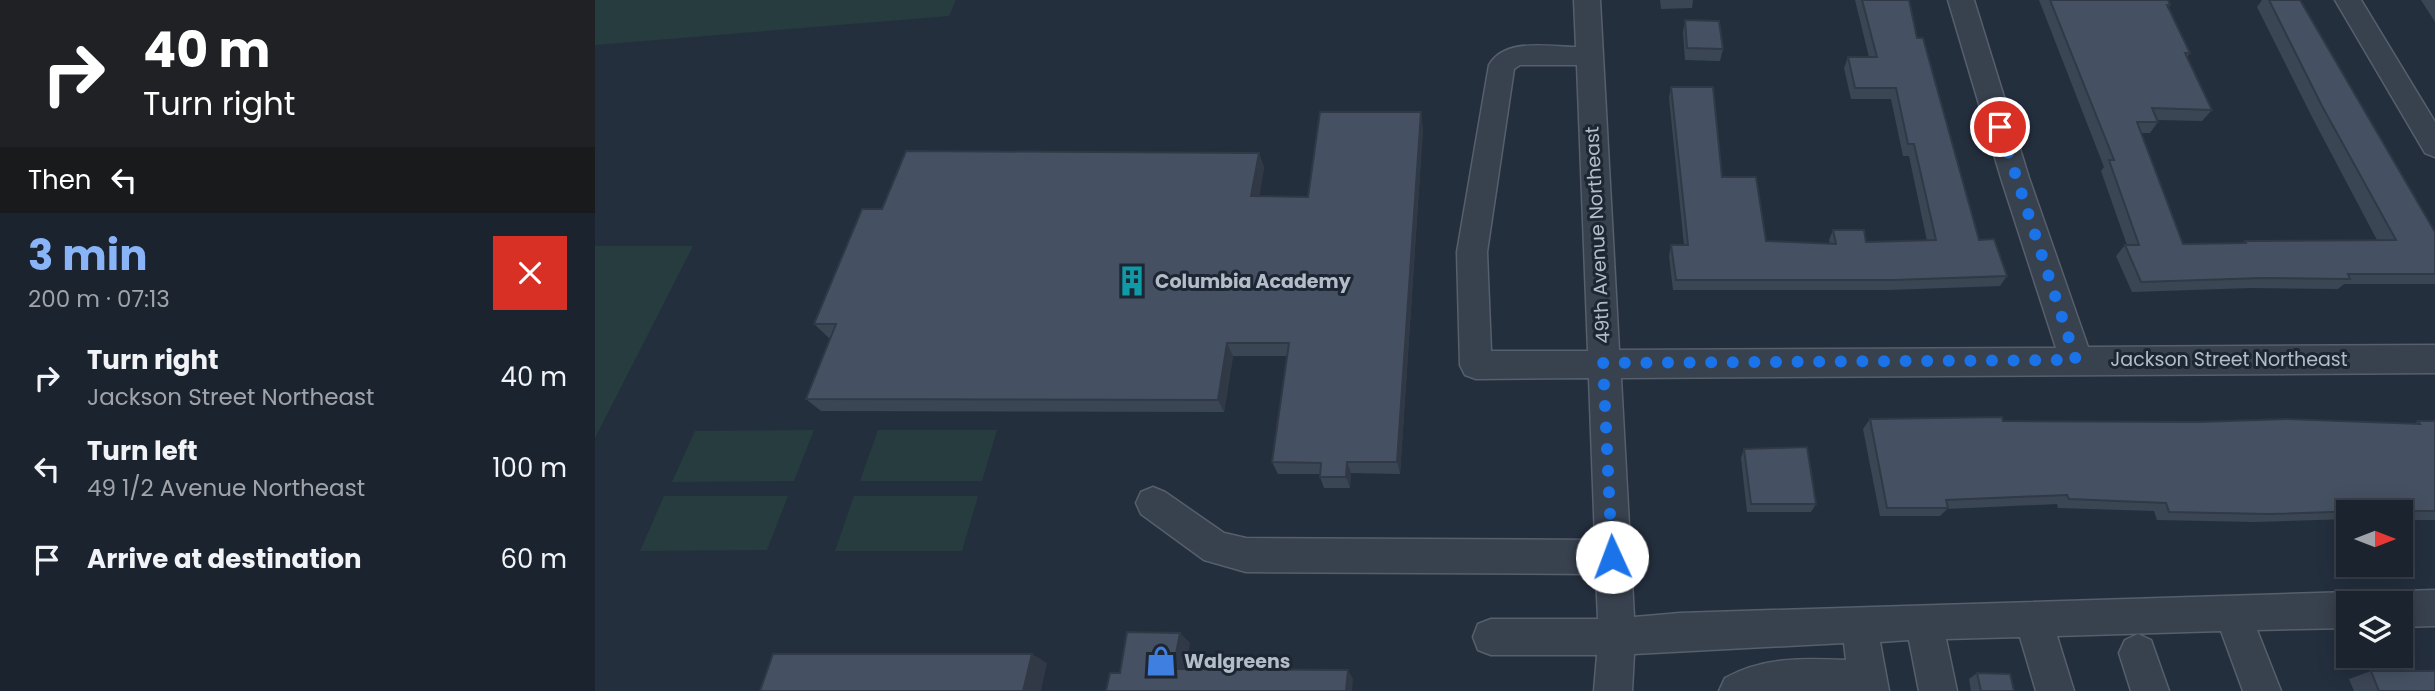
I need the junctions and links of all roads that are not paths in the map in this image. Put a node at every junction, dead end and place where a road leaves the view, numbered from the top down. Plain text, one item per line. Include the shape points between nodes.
1 (1587, 0) edge
2 (1961, 0) edge
3 (2348, 0) edge
4 (1588, 56) junction
5 (2435, 146) edge
6 (2435, 359) edge
7 (2076, 360) junction
8 (1603, 363) junction
9 (1153, 503) dead end
10 (1612, 557) junction
11 (2435, 608) edge
12 (2413, 609) edge
13 (2336, 610) edge
14 (2232, 612) junction
15 (2033, 618) junction
16 (1924, 622) junction
17 (1859, 625) junction
18 (1491, 637) dead end
19 (1617, 637) junction
20 (2138, 653) dead end
21 (1869, 686) edge
22 (1613, 691) edge
23 (1630, 691) edge
24 (1738, 691) edge
25 (1938, 691) edge
26 (2055, 691) edge
27 (2150, 691) edge
28 (2262, 691) edge

1 - 4 street, 49th Avenue Northeast
2 - 7 street
3 - 5 street
4 - 8 street, 49th Avenue Northeast
4 - 8 street, Jackson Street Northeast via 1515,56 1502,65 1472,253 1476,365
6 - 7 street, Jackson Street Northeast
7 - 8 street, Jackson Street Northeast
8 - 10 street, 49th Avenue Northeast
9 - 10 street via 1216,548 1246,555
10 - 19 street, 49th Avenue Northeast
11 - 12 street
13 - 14 street
14 - 15 street
14 - 28 street
15 - 16 street
15 - 26 street
16 - 17 street
16 - 25 street
17 - 19 street
17 - 21 street
18 - 19 street
19 - 22 street, 49th Avenue Northeast
19 - 23 street, 49th Avenue Northeast
20 - 27 street
21 - 24 street via 1769,679

